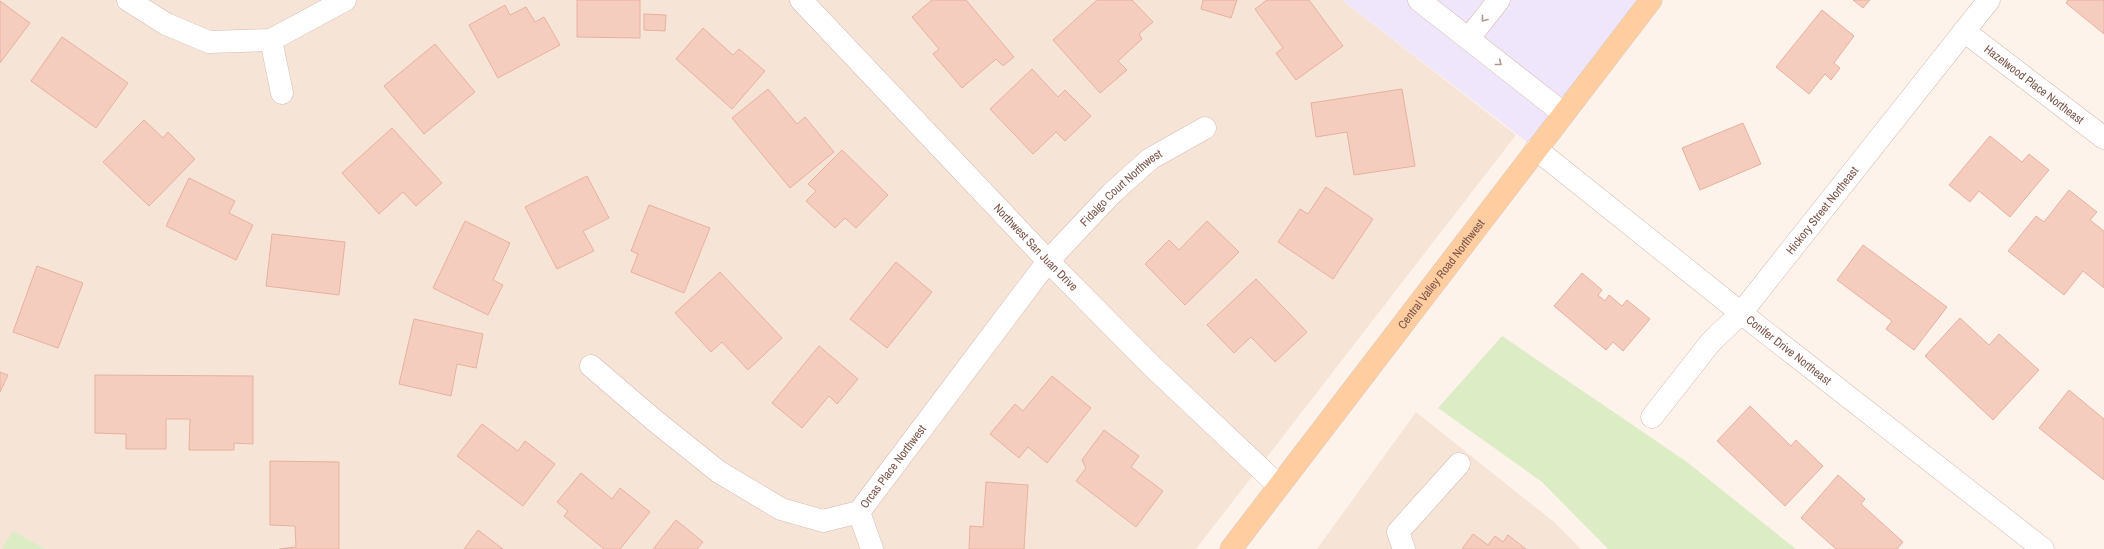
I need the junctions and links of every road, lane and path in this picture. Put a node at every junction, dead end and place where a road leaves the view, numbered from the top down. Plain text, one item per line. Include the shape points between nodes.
1 (128, 0) edge
2 (345, 0) edge
3 (801, 0) edge
4 (1419, 0) edge
5 (1499, 0) edge
6 (1651, 0) edge
7 (1988, 0) edge
8 (1964, 31) junction
9 (1469, 38) junction
10 (271, 40) junction
11 (282, 93) dead end
12 (1563, 114) junction
13 (1205, 128) dead end
14 (2104, 138) edge
15 (1536, 149) junction
16 (1048, 261) junction
17 (1741, 313) junction
18 (591, 366) dead end
19 (1652, 417) dead end
20 (1459, 464) dead end
21 (1279, 486) junction
22 (859, 512) junction
23 (872, 549) edge
24 (1231, 549) edge
25 (1404, 549) edge
26 (2043, 549) edge

1 - 10 street via 166,24 209,42
2 - 10 street
3 - 16 street, Northwest San Juan Drive
4 - 9 street
5 -> 9 street
6 - 12 main road, Central Valley Road Northwest
7 - 8 street, Hickory Street Northeast
8 - 14 street, Hazelwood Place Northeast
8 - 17 street, Hickory Street Northeast
9 -> 12 street
10 - 11 street
12 - 15 main road, Central Valley Road Northwest
13 - 16 street, Fidalgo Court Northwest via 1150,159 1112,193
15 - 17 street, Conifer Drive Northeast
15 - 21 main road, Central Valley Road Northwest
16 - 21 street, Northwest San Juan Drive via 1152,366
16 - 22 street, Orcas Place Northwest
17 - 19 street, Hickory Street Northeast via 1710,343
17 - 26 street, Conifer Drive Northeast
18 - 22 street, Orcas Place Northwest via 719,472 781,509 823,521
20 - 25 street via 1398,532
21 - 24 main road, Central Valley Road Northwest
22 - 23 street

